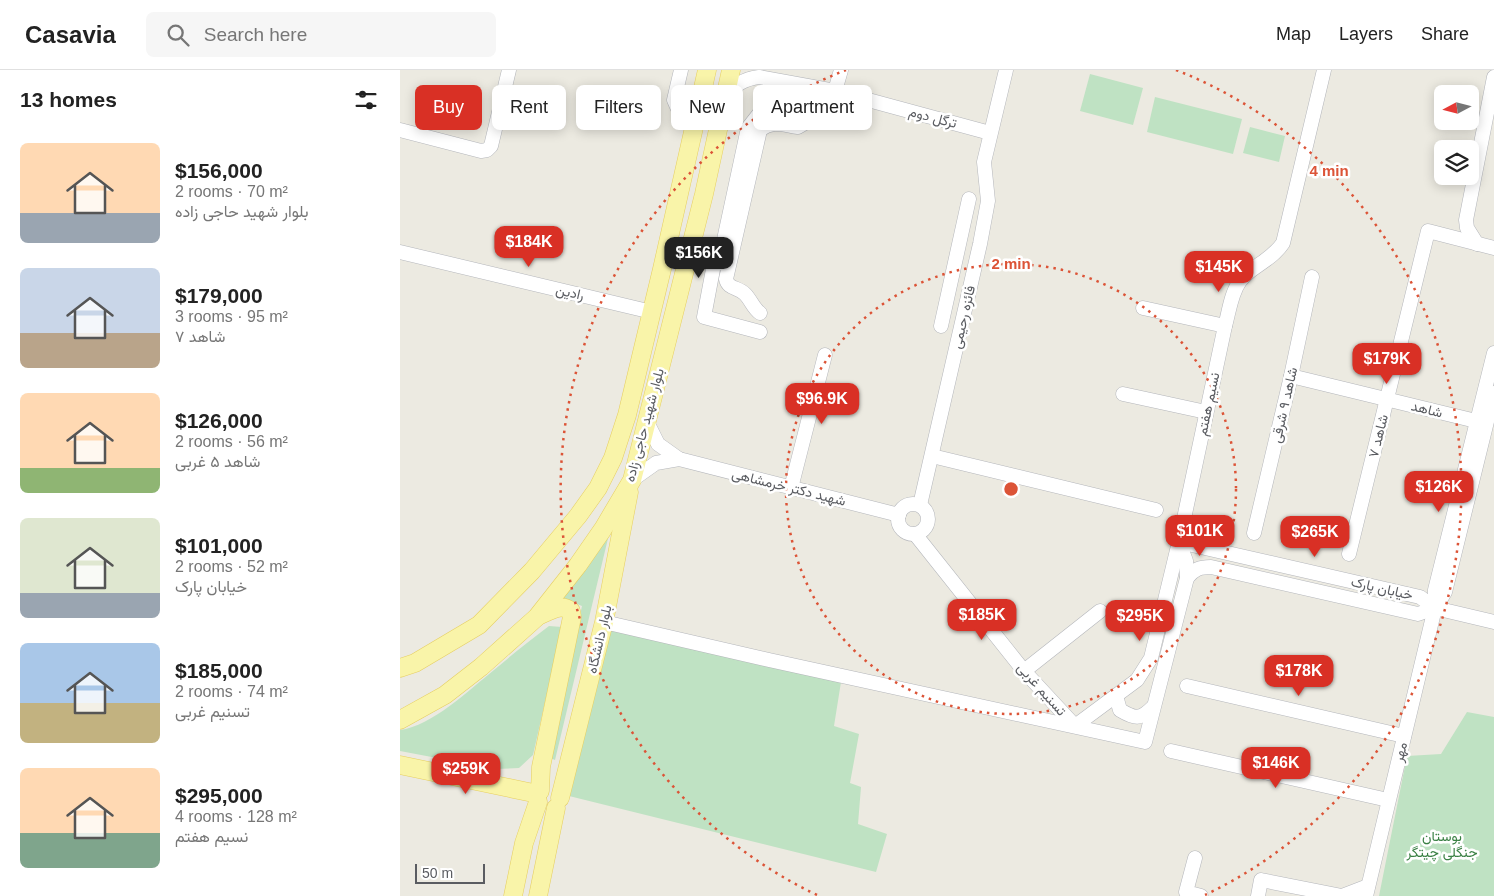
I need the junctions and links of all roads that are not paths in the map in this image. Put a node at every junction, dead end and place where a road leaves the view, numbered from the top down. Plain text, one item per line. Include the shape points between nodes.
1 (510, 70) edge
2 (680, 70) edge
3 (707, 70) edge
4 (731, 70) edge
5 (767, 70) edge
6 (841, 70) edge
7 (1006, 70) edge
8 (1324, 70) edge
9 (1494, 77) edge
10 (677, 85) edge
11 (703, 85) edge
12 (727, 85) edge
13 (736, 85) edge
14 (797, 85) edge
15 (813, 85) edge
16 (837, 85) edge
17 (872, 101) edge
18 (753, 120) edge
19 (400, 130) edge
20 (693, 130) edge
21 (717, 130) edge
22 (990, 133) junction
23 (970, 199) dead end
24 (960, 240) junction
25 (980, 244) junction
26 (1477, 244) junction
27 (1494, 248) edge
28 (400, 252) edge
29 (724, 264) junction
30 (1312, 277) dead end
31 (1143, 308) dead end
32 (652, 312) junction
33 (760, 313) dead end
34 (941, 326) dead end
35 (1225, 326) junction
36 (760, 332) dead end
37 (1494, 353) edge
38 (825, 354) dead end
39 (1291, 376) junction
40 (1494, 393) edge
41 (1123, 394) dead end
42 (1388, 400) junction
43 (1206, 412) junction
44 (646, 420) junction
45 (1485, 423) edge
46 (932, 456) junction
47 (679, 459) junction
48 (632, 480) junction
49 (791, 488) junction
50 (920, 505) junction
51 (1156, 510) dead end
52 (899, 515) junction
53 (1254, 532) dead end
54 (915, 534) junction
55 (1179, 542) junction
56 (1349, 554) dead end
57 (1187, 578) junction
58 (1435, 608) junction
59 (1100, 611) dead end
60 (537, 617) junction
61 (604, 622) junction
62 (1494, 622) edge
63 (408, 665) edge
64 (1024, 671) junction
65 (400, 676) edge
66 (1187, 686) dead end
67 (1116, 696) junction
68 (432, 702) junction
69 (400, 705) edge
70 (1153, 707) junction
71 (400, 720) edge
72 (1075, 726) junction
73 (548, 731) junction
74 (575, 736) junction
75 (1404, 736) junction
76 (1171, 751) dead end
77 (400, 765) edge
78 (539, 796) junction
79 (1388, 800) junction
80 (558, 803) junction
81 (1195, 858) dead end
82 (1367, 891) edge
83 (513, 896) edge
84 (538, 896) edge
85 (1201, 896) edge
86 (1258, 896) edge
87 (1342, 896) edge

1 - 19 street via 491,146 487,150
2 - 10 street
3 - 11 main road, بلوار شهید حاجی زاده
4 - 12 main road, بلوار شهید حاجی زاده
5 - 15 street, ترگل دوم via 806,80
6 - 16 street
7 - 22 street, فائزه رحیمی
8 - 35 street, نسیم هفتم via 1283,243 1277,253 1240,282
9 - 26 street via 1466,220
13 - 14 street, ترگل دوم via 759,77
17 - 22 street, ترگل دوم
18 - 29 street
20 - 32 main road, بلوار شهید حاجی زاده
21 - 44 main road, بلوار شهید حاجی زاده
22 - 25 street, فائزه رحیمی via 984,162 988,201
23 - 24 street
24 - 25 street
24 - 34 street
25 - 46 street, فائزه رحیمی
26 - 27 street
26 - 42 street, شاهد ۷ via 1428,231
28 - 32 street, رادین
29 - 33 street via 727,284 745,294
29 - 36 street via 714,264 704,317
30 - 39 street, شاهد ۹ شرقی
31 - 35 street
32 - 63 main road, بلوار شهید حاجی زاده via 627,415 613,458 598,488 532,571 479,625
35 - 43 street, نسیم هفتم
37 - 45 street
38 - 49 street
39 - 42 street, شاهد
39 - 53 street, شاهد ۹ شرقی
40 - 45 street
41 - 43 street
42 - 45 street, شاهد
42 - 56 street, شاهد ۷
43 - 55 street, نسیم هفتم
44 - 47 street, شهید دکتر خرمشاهی via 658,444
44 - 48 main road, بلوار شهید حاجی زاده
45 - 58 street, مهر via 1434,590
46 - 50 street, فائزه رحیمی
46 - 51 street
47 - 48 street, شهید دکتر خرمشاهی via 656,463
47 - 49 street, شهید دکتر خرمشاهی
48 - 60 main road, بلوار شهید حاجی زاده via 578,565
48 - 61 main road, بلوار دانشگاه
49 - 52 street, شهید دکتر خرمشاهی
50 - 52 street via 907,505
50 - 54 street via 927,512 928,521 924,530
52 - 54 street via 902,528
54 - 64 street, تسنیم غربی
55 - 57 street via 1186,561
55 - 58 street, خیابان پارک via 1420,597
55 - 67 street, نسیم هفتم via 1151,658 1137,680
57 - 58 street, خیابان پارک via 1193,570 1211,567 1418,614
57 - 70 street
58 - 62 street, خیابان پارک
58 - 75 street, مهر
59 - 64 street
60 - 68 main road, بلوار شهید حاجی زاده via 481,667
60 - 73 main road via 560,607 571,611 572,617
61 - 72 street
61 - 74 main road, بلوار دانشگاه
63 - 65 main road, بلوار شهید حاجی زاده
64 - 72 street, تسنیم غربی
66 - 75 street
67 - 70 street via 1120,710 1132,717 1144,716
67 - 72 street, نسیم هفتم
68 - 69 main road
68 - 71 main road, بلوار شهید حاجی زاده
70 - 72 street via 1145,742
73 - 74 main road
73 - 78 main road
74 - 80 main road, بلوار دانشگاه
75 - 79 street, مهر
76 - 79 street
77 - 78 main road
78 - 80 main road via 545,810 549,811
78 - 83 main road via 524,843
79 - 82 street, مهر
80 - 84 main road, بلوار دانشگاه
81 - 85 street via 1186,892
82 - 87 street
86 - 87 street via 1260,880

